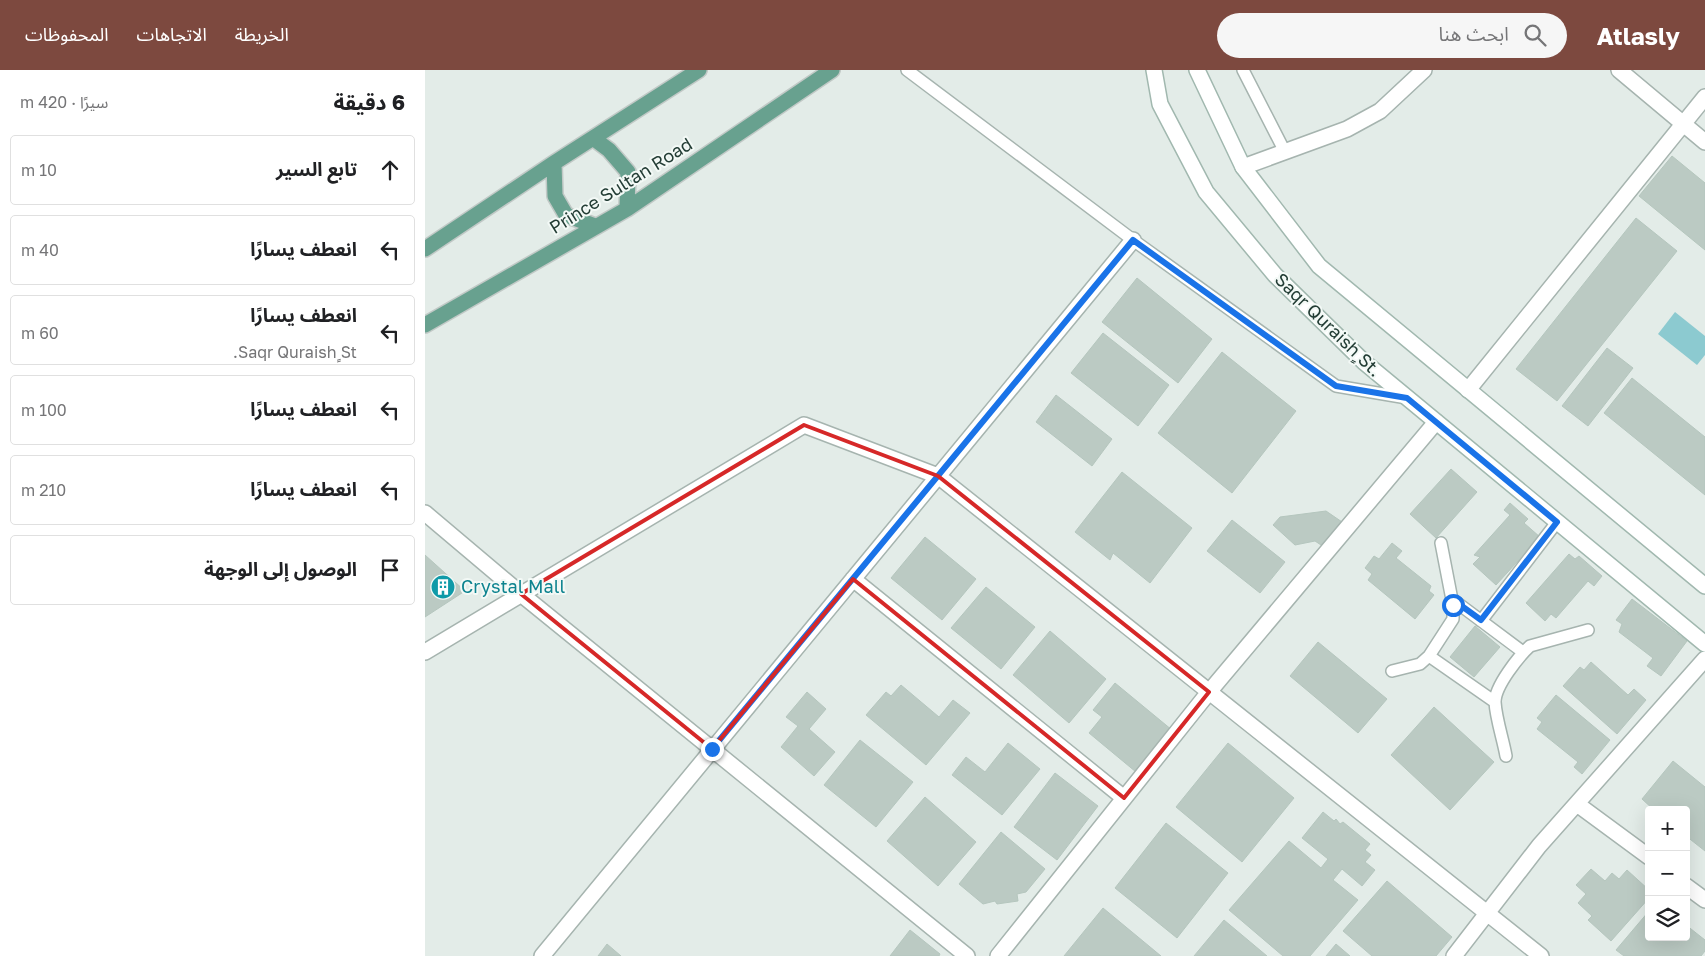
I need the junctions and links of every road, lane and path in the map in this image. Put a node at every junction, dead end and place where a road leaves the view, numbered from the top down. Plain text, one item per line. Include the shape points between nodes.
1 (699, 70) edge
2 (832, 70) edge
3 (907, 70) edge
4 (1154, 70) edge
5 (1197, 70) edge
6 (1243, 70) edge
7 (1424, 70) edge
8 (1619, 70) edge
9 (1705, 97) edge
10 (1683, 124) junction
11 (593, 138) junction
12 (1705, 142) edge
13 (1284, 150) junction
14 (554, 163) junction
15 (1243, 168) junction
16 (627, 208) junction
17 (595, 226) junction
18 (1133, 240) junction
19 (425, 249) edge
20 (425, 325) edge
21 (1468, 390) junction
22 (1407, 398) junction
23 (1436, 422) junction
24 (938, 476) junction
25 (425, 513) edge
26 (1557, 522) junction
27 (1441, 544) dead end
28 (853, 579) junction
29 (1705, 586) edge
30 (521, 594) junction
31 (1452, 599) junction
32 (1481, 620) junction
33 (1588, 630) dead end
34 (1705, 644) edge
35 (425, 652) edge
36 (1523, 652) junction
37 (1429, 656) junction
38 (1705, 659) edge
39 (1392, 671) dead end
40 (1209, 692) junction
41 (1495, 702) junction
42 (712, 749) junction
43 (1507, 756) dead end
44 (1124, 798) junction
45 (1577, 804) junction
46 (1645, 855) edge
47 (1690, 889) edge
48 (1705, 900) edge
49 (1487, 913) junction
50 (542, 956) edge
51 (967, 956) edge
52 (997, 956) edge
53 (1453, 956) edge
54 (1541, 956) edge

1 - 11 main road
2 - 16 main road, Prince Sultan Road
3 - 18 lane
4 - 22 street, Saqr Quraish ٍSt. via 1159,104 1205,192 1275,275 1364,362
5 - 15 street, Saqr Quraish ٍSt.
6 - 13 lane
7 - 13 street via 1380,111 1347,128
8 - 10 street
9 - 10 street
10 - 12 street
10 - 21 street
11 - 14 main road
11 - 16 main road via 609,150 628,172
13 - 15 street
14 - 17 main road via 555,196 566,215
14 - 19 main road
15 - 21 street, Saqr Quraish ٍSt. via 1319,266
16 - 17 main road, Prince Sultan Road
17 - 20 main road, Prince Sultan Road
18 - 22 lane via 1336,386
18 - 24 street
21 - 29 street, Saqr Quraish ٍSt.
22 - 23 street, Saqr Quraish ٍSt.
23 - 26 street, Saqr Quraish ٍSt.
23 - 40 street
24 - 28 street
24 - 30 street via 804,425
24 - 40 street
25 - 30 street
26 - 32 lane
26 - 34 street, Saqr Quraish ٍSt.
27 - 31 lane
28 - 42 street
28 - 44 street
30 - 35 street
30 - 42 street
31 - 32 lane
31 - 37 lane via 1453,619
32 - 36 lane
33 - 36 lane via 1530,646
36 - 41 lane via 1497,691
37 - 39 lane via 1419,664
37 - 41 lane
38 - 45 street
40 - 44 street
40 - 49 street
41 - 43 lane
42 - 50 street
42 - 51 street
44 - 52 street
45 - 46 street
45 - 49 street via 1539,846
47 - 48 street
49 - 53 street
49 - 54 street

